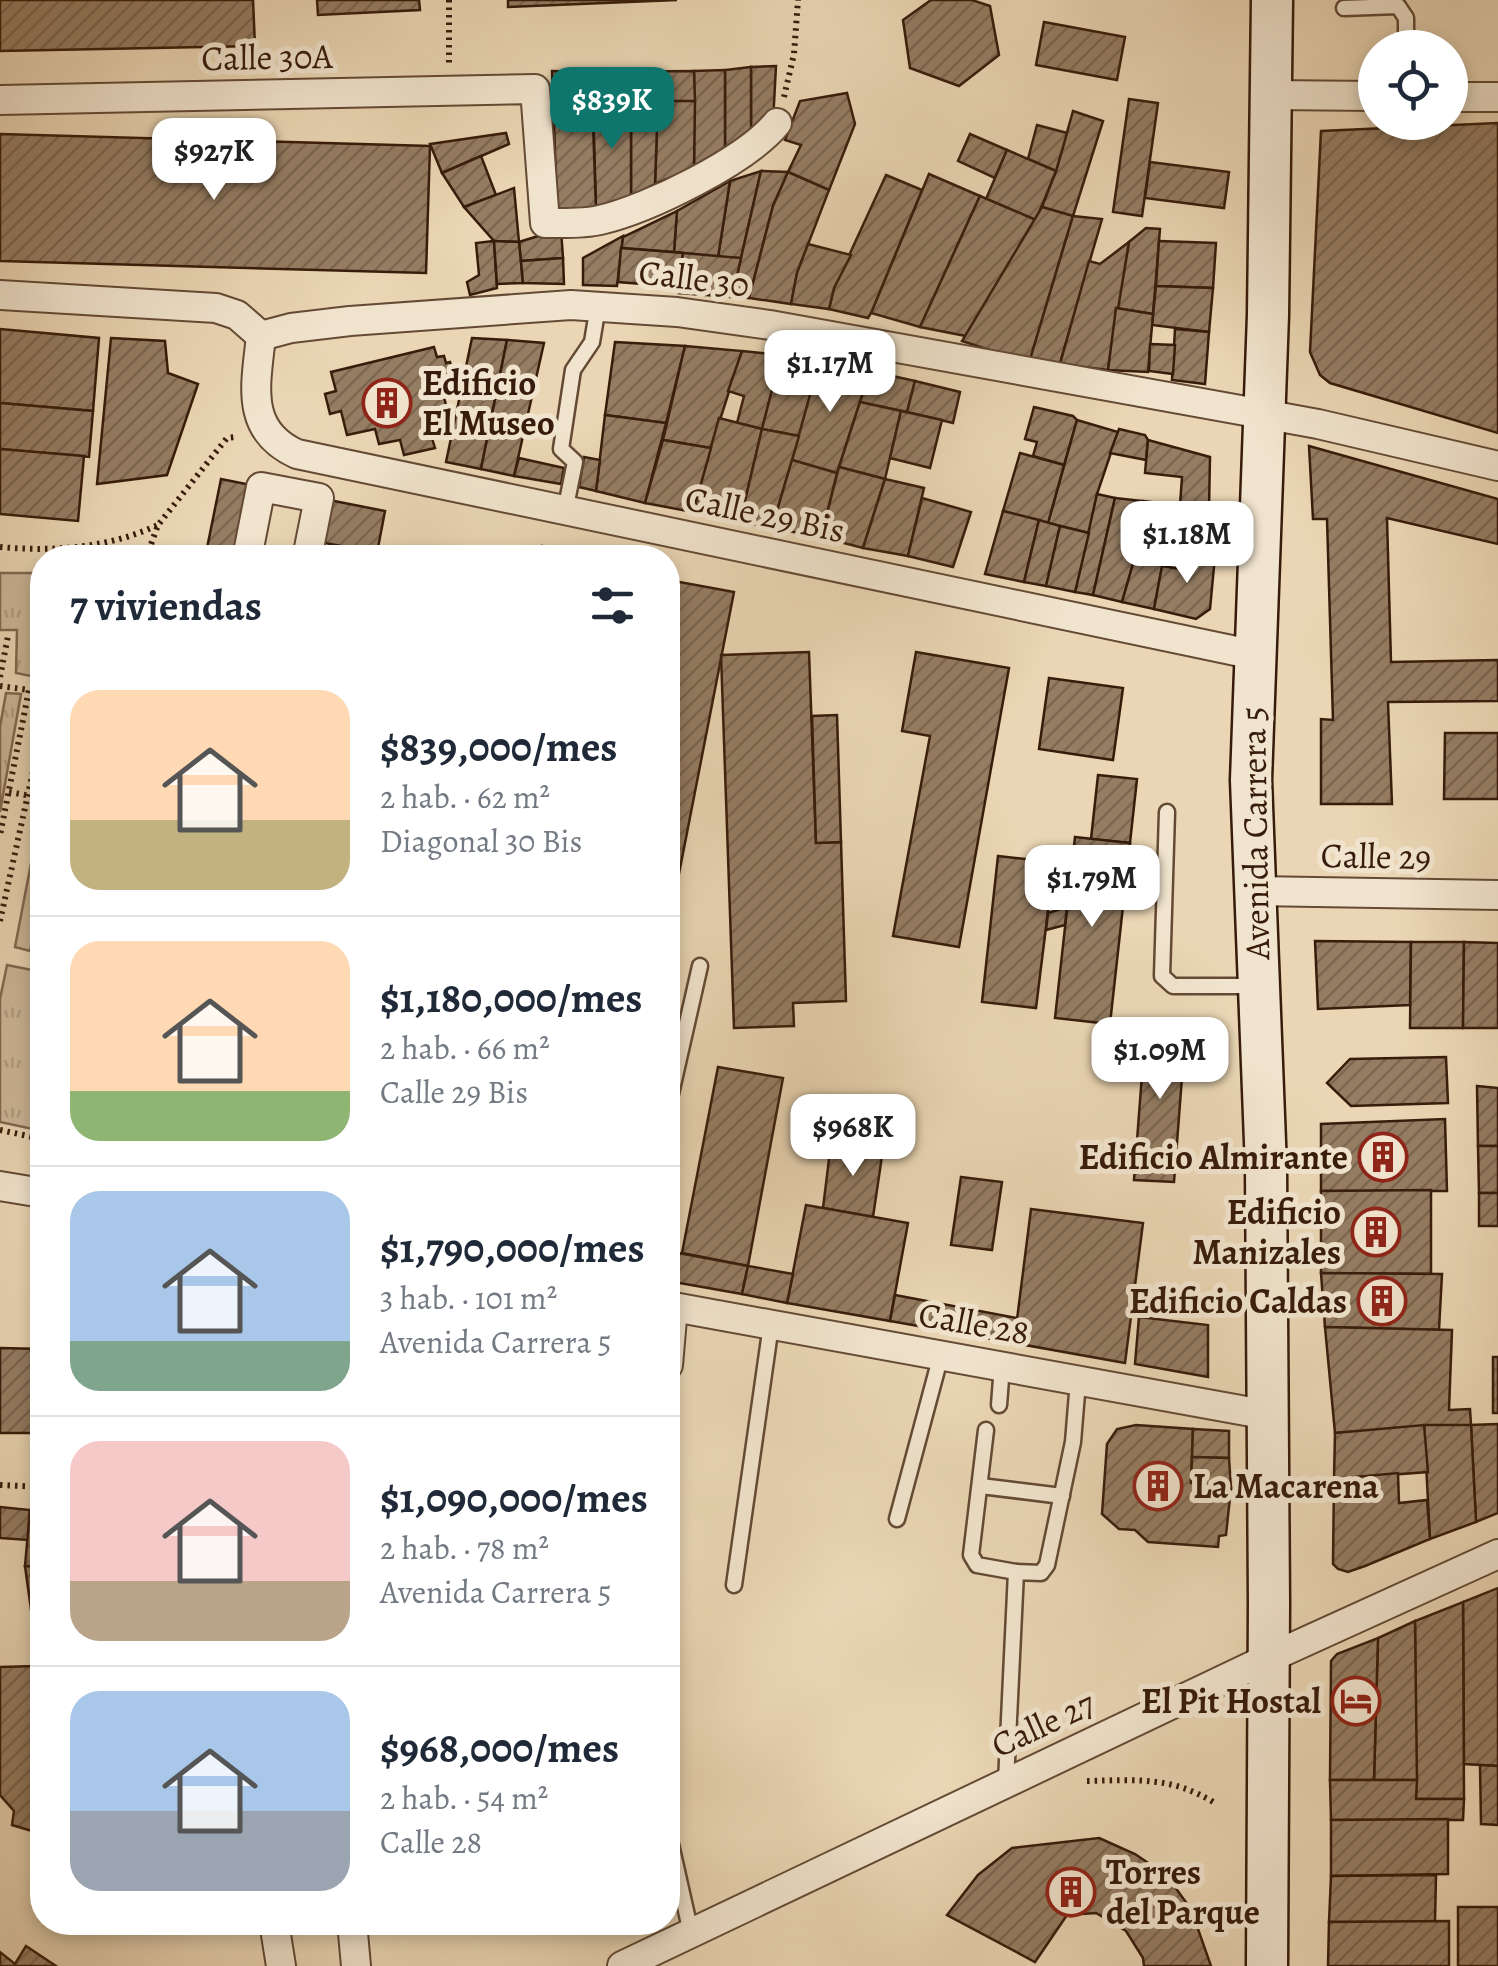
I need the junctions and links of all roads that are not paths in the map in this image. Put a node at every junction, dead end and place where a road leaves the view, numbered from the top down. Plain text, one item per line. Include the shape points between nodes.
1 (1272, 0) edge
2 (1344, 8) dead end
3 (1406, 30) edge
4 (1271, 94) junction
5 (1358, 96) edge
6 (1468, 97) edge
7 (1498, 97) edge
8 (0, 100) edge
9 (777, 124) road end
10 (0, 295) edge
11 (598, 306) junction
12 (261, 336) junction
13 (1264, 416) junction
14 (1498, 466) edge
15 (565, 511) junction
16 (250, 545) edge
17 (310, 545) edge
18 (1255, 655) junction
19 (1166, 812) dead end
20 (1253, 891) junction
21 (1498, 896) edge
22 (700, 966) dead end
23 (1257, 986) junction
24 (680, 1054) edge
25 (0, 1186) edge
26 (30, 1191) edge
27 (680, 1309) edge
28 (771, 1325) junction
29 (941, 1356) junction
30 (1002, 1366) junction
31 (1078, 1380) junction
32 (999, 1405) dead end
33 (1268, 1415) junction
34 (986, 1430) dead end
35 (981, 1486) junction
36 (1062, 1496) junction
37 (896, 1520) dead end
38 (1498, 1554) edge
39 (1016, 1572) junction
40 (734, 1585) dead end
41 (1269, 1658) junction
42 (1006, 1783) junction
43 (680, 1884) edge
44 (691, 1933) junction
45 (276, 1935) edge
46 (353, 1935) edge
47 (282, 1966) edge
48 (356, 1966) edge
49 (622, 1966) edge
50 (1267, 1966) edge

1 - 4 main road, Avenida Carrera 5
2 - 3 lane via 1398,6
4 - 5 street
4 - 13 main road, Avenida Carrera 5
6 - 7 street
8 - 9 street, Calle 30A via 536,89 545,223 599,221 672,193 736,157
10 - 12 street via 216,308 237,315
11 - 12 street, Calle 30 via 350,321
11 - 13 street, Calle 30 via 770,325
11 - 15 lane via 592,342 573,370 562,449 575,462
12 - 15 street, Calle 29 Bis via 256,398 277,445
13 - 14 street, Calle 30
13 - 18 main road, Avenida Carrera 5
15 - 18 street, Calle 29 Bis
16 - 17 street via 261,487 319,498
18 - 20 main road, Avenida Carrera 5
19 - 23 lane via 1162,976 1173,986
20 - 21 street, Calle 29
20 - 23 main road, Avenida Carrera 5
22 - 24 lane
23 - 33 main road, Avenida Carrera 5
25 - 26 street
27 - 28 street, Calle 28
28 - 29 street, Calle 28
28 - 40 lane
29 - 30 street, Calle 28
29 - 37 lane
30 - 31 street, Calle 28
30 - 32 lane
31 - 33 street, Calle 28
31 - 36 lane
33 - 41 main road, Avenida Carrera 5
34 - 35 lane
35 - 36 lane
35 - 39 lane via 970,1555 978,1565
36 - 39 lane via 1045,1569
38 - 41 street, Calle 27
39 - 42 lane
41 - 42 street, Calle 27
41 - 50 main road, Avenida Carrera 5
42 - 44 street, Calle 27
43 - 44 lane
44 - 49 street, Calle 27
45 - 47 street
46 - 48 street

